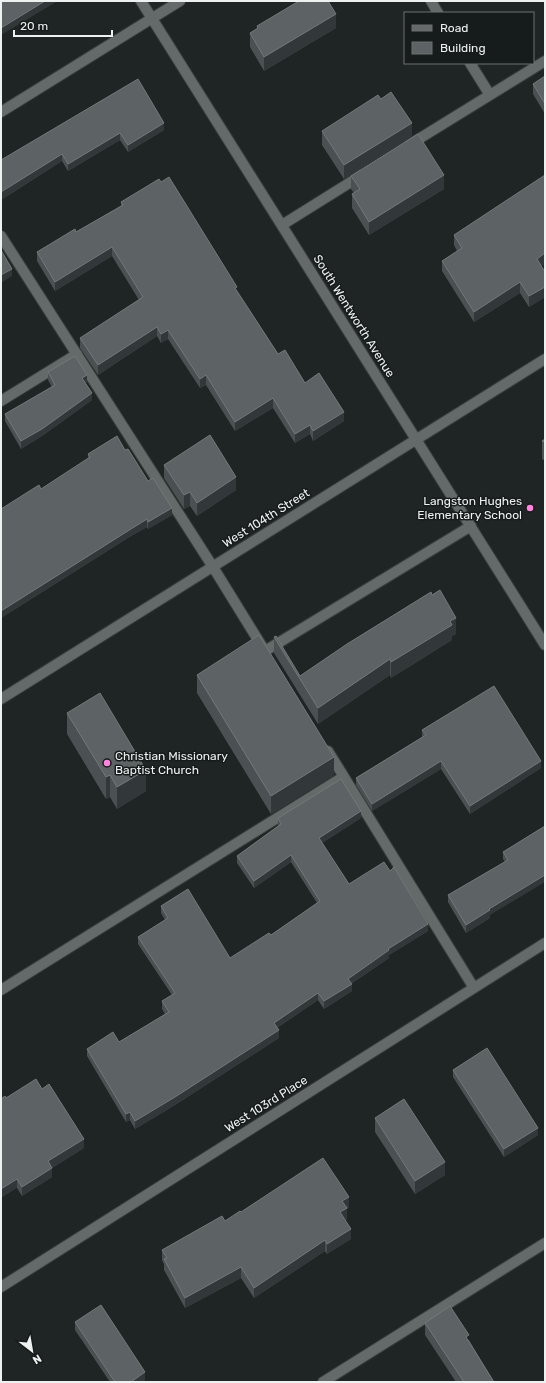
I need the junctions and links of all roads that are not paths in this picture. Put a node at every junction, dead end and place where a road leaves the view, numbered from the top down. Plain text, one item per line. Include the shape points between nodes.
1 (141, 1) edge
2 (180, 1) edge
3 (431, 1) edge
4 (437, 12) edge
5 (152, 18) junction
6 (545, 61) edge
7 (471, 64) edge
8 (490, 95) junction
9 (1, 112) edge
10 (404, 149) edge
11 (371, 169) edge
12 (282, 225) junction
13 (1, 236) edge
14 (77, 354) junction
15 (545, 359) edge
16 (1, 401) edge
17 (416, 440) junction
18 (470, 526) junction
19 (213, 567) junction
20 (545, 645) edge
21 (1, 699) edge
22 (323, 744) edge
23 (343, 777) junction
24 (545, 943) edge
25 (474, 988) junction
26 (1, 990) edge
27 (545, 1243) edge
28 (1, 1287) edge
29 (323, 1382) edge

1 - 5 street, South Wentworth Avenue
2 - 5 street
3 - 4 street
5 - 9 street
5 - 12 street, South Wentworth Avenue
6 - 8 street
7 - 8 street
8 - 10 street
11 - 12 street
12 - 17 street, South Wentworth Avenue
13 - 14 street
14 - 16 street
14 - 19 street
15 - 17 street, West 104th Street
17 - 18 street, South Wentworth Avenue
17 - 19 street, West 104th Street
18 - 19 street via 267,654
18 - 20 street, South Wentworth Avenue
19 - 21 street, West 104th Street
22 - 23 street
23 - 25 street
23 - 26 street
24 - 25 street, West 103rd Place
25 - 28 street, West 103rd Place
27 - 29 street

